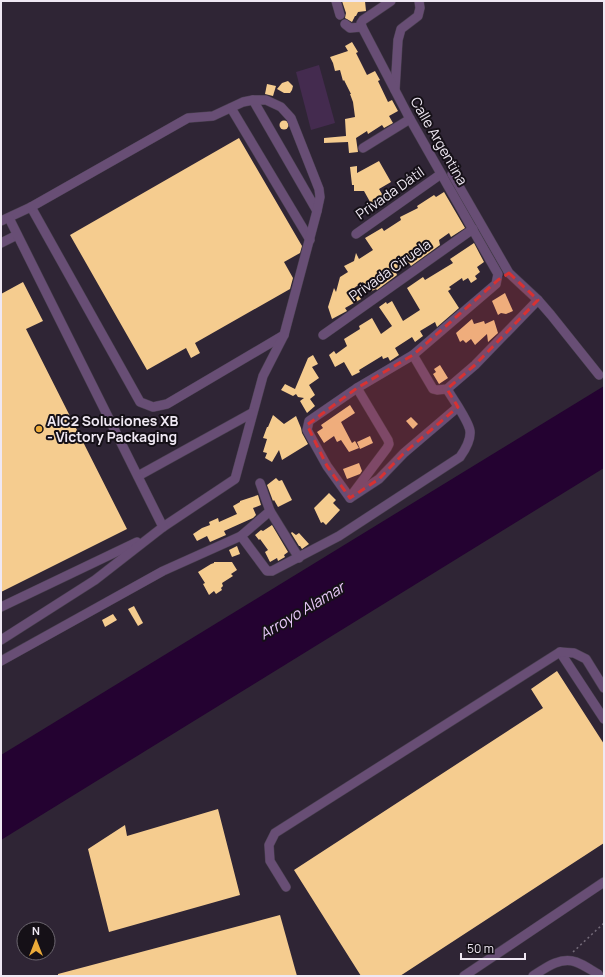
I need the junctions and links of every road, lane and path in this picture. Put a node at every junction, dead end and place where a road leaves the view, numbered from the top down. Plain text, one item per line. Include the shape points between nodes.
1 (336, 1) edge
2 (391, 1) edge
3 (419, 1) edge
4 (378, 5) edge
5 (340, 15) dead end
6 (362, 23) junction
7 (345, 24) dead end
8 (395, 90) junction
9 (252, 100) junction
10 (231, 108) junction
11 (410, 119) junction
12 (362, 148) dead end
13 (441, 174) junction
14 (452, 174) dead end
15 (31, 207) junction
16 (317, 211) junction
17 (5, 219) edge
18 (473, 229) junction
19 (356, 234) dead end
20 (17, 235) junction
21 (310, 240) junction
22 (1, 243) edge
23 (510, 273) junction
24 (498, 277) junction
25 (538, 300) junction
26 (284, 335) junction
27 (323, 335) dead end
28 (413, 355) junction
29 (599, 375) dead end
30 (357, 388) junction
31 (447, 389) junction
32 (458, 407) junction
33 (252, 413) junction
34 (138, 476) junction
35 (260, 483) dead end
36 (350, 498) junction
37 (270, 511) junction
38 (163, 527) junction
39 (153, 535) junction
40 (241, 536) junction
41 (299, 558) junction
42 (1, 607) edge
43 (1, 640) edge
44 (560, 652) junction
45 (1, 661) edge
46 (604, 688) edge
47 (604, 719) edge
48 (604, 882) edge
49 (286, 887) dead end
50 (604, 923) edge
51 (564, 961) junction
52 (600, 973) edge
53 (464, 976) edge
54 (533, 976) edge

1 - 5 street
2 - 4 street
3 - 8 street via 418,16 400,29
4 - 6 street
6 - 7 street via 350,28
6 - 8 street, Calle Argentina
8 - 11 street, Calle Argentina
9 - 10 street
9 - 16 street
9 - 16 street via 266,100 276,104 291,118 319,189
10 - 15 street via 213,116 188,118
10 - 21 street
11 - 12 street
11 - 13 street, Calle Argentina
13 - 18 street, Calle Argentina
13 - 19 street, Privada Dátil
14 - 23 street
15 - 17 street
15 - 26 street via 140,402 152,407 167,404
16 - 21 street
17 - 20 street
18 - 24 street, Calle Argentina
18 - 27 street, Privada Ciruela
20 - 22 street
20 - 34 street
21 - 26 street
23 - 24 street
23 - 25 street
24 - 28 street via 496,284
25 - 29 street
25 - 31 street via 475,365
26 - 33 street via 263,376
28 - 30 street
28 - 31 street via 434,389
30 - 36 street via 389,444
30 - 36 street via 309,421 307,430 327,466
31 - 32 street
32 - 36 street via 404,453 379,479
32 - 41 street via 470,431 467,446 460,457 339,536
33 - 34 street
33 - 38 street via 235,479
34 - 38 street
35 - 37 street
37 - 40 street
37 - 41 street
38 - 39 street
39 - 42 street
39 - 43 street via 95,580
40 - 41 street via 267,571
40 - 45 street via 163,571
44 - 46 street via 574,653 586,660
44 - 47 street
44 - 49 street via 275,833 269,845 270,861
48 - 53 street
50 - 51 path
51 - 52 street via 575,961
51 - 54 street via 553,963

